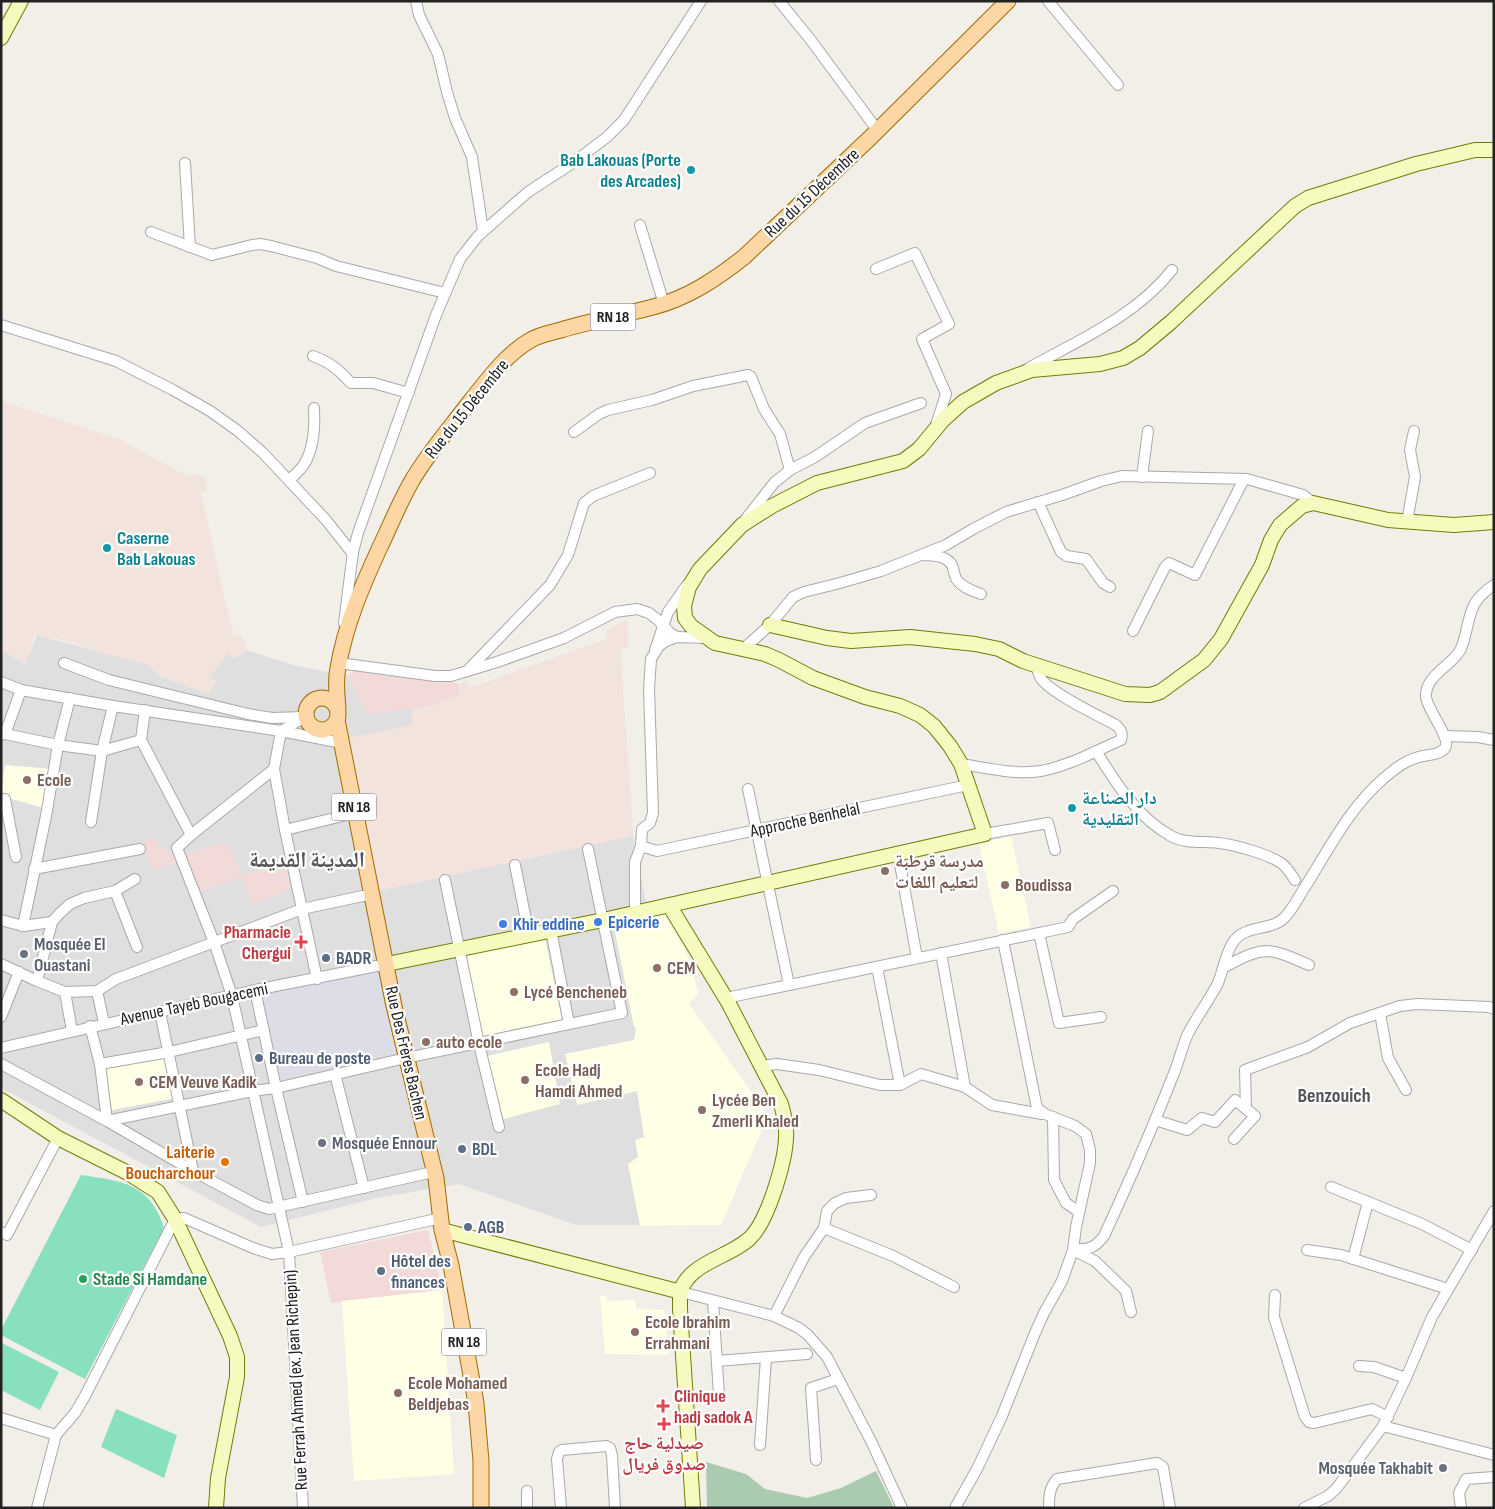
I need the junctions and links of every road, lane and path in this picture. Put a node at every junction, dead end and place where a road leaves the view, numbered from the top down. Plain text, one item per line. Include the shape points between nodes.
1 (21, 1) edge
2 (416, 1) edge
3 (701, 1) edge
4 (779, 1) edge
5 (1008, 1) edge
6 (1048, 1) edge
7 (1, 38) edge
8 (1118, 85) dead end
9 (878, 131) junction
10 (1494, 150) edge
11 (185, 163) dead end
12 (640, 225) dead end
13 (483, 231) junction
14 (151, 232) dead end
15 (190, 247) junction
16 (876, 269) dead end
17 (1172, 270) dead end
18 (445, 293) junction
19 (664, 304) junction
20 (1, 325) edge
21 (313, 356) dead end
22 (1012, 377) junction
23 (409, 393) junction
24 (921, 403) dead end
25 (314, 408) dead end
26 (934, 431) junction
27 (1148, 431) dead end
28 (1414, 431) dead end
29 (574, 432) dead end
30 (790, 470) junction
31 (650, 473) dead end
32 (1142, 477) junction
33 (1244, 479) junction
34 (289, 480) junction
35 (1038, 502) junction
36 (1313, 503) junction
37 (1407, 522) junction
38 (1494, 522) edge
39 (742, 525) junction
40 (353, 554) junction
41 (922, 555) junction
42 (700, 569) junction
43 (1494, 586) edge
44 (1110, 587) dead end
45 (981, 594) dead end
46 (770, 624) junction
47 (663, 625) junction
48 (1133, 631) dead end
49 (677, 637) junction
50 (707, 638) junction
51 (742, 650) junction
52 (652, 659) junction
53 (64, 663) dead end
54 (339, 663) junction
55 (1037, 665) junction
56 (469, 669) junction
57 (1, 682) edge
58 (21, 690) junction
59 (70, 698) junction
60 (311, 701) junction
61 (113, 706) junction
62 (145, 710) junction
63 (337, 715) junction
64 (306, 717) junction
65 (281, 731) junction
66 (3, 734) edge
67 (1445, 736) junction
68 (141, 740) junction
69 (1494, 740) edge
70 (342, 743) junction
71 (58, 745) junction
72 (102, 751) junction
73 (1096, 751) junction
74 (961, 764) junction
75 (274, 769) junction
76 (968, 785) junction
77 (748, 789) dead end
78 (5, 800) dead end
79 (355, 814) junction
80 (91, 822) dead end
81 (284, 830) junction
82 (756, 831) junction
83 (985, 834) junction
84 (191, 835) junction
85 (641, 846) junction
86 (140, 849) dead end
87 (588, 849) dead end
88 (1055, 850) dead end
89 (898, 853) junction
90 (16, 857) dead end
91 (515, 865) dead end
92 (34, 869) junction
93 (134, 879) dead end
94 (445, 880) dead end
95 (1295, 880) dead end
96 (767, 884) junction
97 (115, 891) junction
98 (1113, 891) dead end
99 (372, 894) junction
100 (669, 905) junction
101 (302, 908) junction
102 (635, 912) junction
103 (1, 920) edge
104 (603, 920) junction
105 (52, 922) junction
106 (23, 926) junction
107 (551, 930) junction
108 (1039, 933) junction
109 (529, 935) junction
110 (1003, 940) junction
111 (214, 942) junction
112 (137, 946) dead end
113 (459, 949) junction
114 (940, 953) junction
115 (917, 958) junction
116 (1, 964) edge
117 (387, 964) junction
118 (1309, 966) dead end
119 (877, 967) junction
120 (1223, 968) junction
121 (19, 972) junction
122 (317, 979) junction
123 (37, 981) junction
124 (789, 985) junction
125 (255, 990) junction
126 (97, 991) junction
127 (65, 992) junction
128 (232, 996) junction
129 (726, 998) junction
130 (1494, 1009) edge
131 (160, 1012) junction
132 (1380, 1013) junction
133 (1, 1016) edge
134 (1101, 1016) dead end
135 (104, 1023) junction
136 (569, 1024) junction
137 (90, 1026) junction
138 (72, 1030) junction
139 (264, 1030) junction
140 (240, 1035) junction
141 (479, 1044) junction
142 (1, 1048) edge
143 (169, 1052) junction
144 (406, 1058) junction
145 (1, 1064) edge
146 (100, 1064) junction
147 (762, 1066) junction
148 (335, 1074) junction
149 (900, 1085) junction
150 (965, 1087) junction
151 (276, 1088) junction
152 (1406, 1090) dead end
153 (252, 1091) junction
154 (1, 1100) edge
155 (179, 1106) junction
156 (1246, 1108) junction
157 (1052, 1116) junction
158 (1155, 1120) junction
159 (107, 1121) junction
160 (499, 1127) dead end
161 (58, 1138) junction
162 (1234, 1139) dead end
163 (193, 1171) junction
164 (433, 1172) junction
165 (1331, 1187) dead end
166 (364, 1188) junction
167 (871, 1195) dead end
168 (304, 1202) junction
169 (1368, 1202) junction
170 (279, 1207) junction
171 (1494, 1211) edge
172 (1079, 1212) junction
173 (175, 1219) junction
174 (442, 1224) junction
175 (824, 1228) junction
176 (1, 1232) edge
177 (1073, 1250) junction
178 (1307, 1250) dead end
179 (1472, 1250) junction
180 (289, 1252) junction
181 (1353, 1259) junction
182 (954, 1287) dead end
183 (1448, 1289) junction
184 (681, 1292) junction
185 (1275, 1295) dead end
186 (713, 1301) junction
187 (1131, 1312) dead end
188 (774, 1316) junction
189 (807, 1354) dead end
190 (766, 1358) junction
191 (717, 1361) junction
192 (1359, 1366) dead end
193 (1406, 1378) junction
194 (838, 1379) junction
195 (719, 1395) dead end
196 (1, 1418) edge
197 (1385, 1422) junction
198 (56, 1435) junction
199 (760, 1444) dead end
200 (1494, 1456) edge
201 (816, 1460) dead end
202 (1494, 1477) edge
203 (527, 1490) dead end
204 (901, 1505) edge
205 (38, 1508) edge
206 (216, 1508) edge
207 (303, 1508) edge
208 (481, 1508) edge
209 (527, 1508) edge
210 (561, 1508) edge
211 (615, 1508) edge
212 (693, 1508) edge
213 (911, 1508) edge
214 (955, 1508) edge
215 (1049, 1508) edge
216 (1170, 1508) edge
217 (1304, 1508) edge
218 (1461, 1508) edge

1 - 7 street
2 - 13 street via 419,15 438,54 455,118 472,157
3 - 13 street via 624,120 607,137 528,192
4 - 9 street
5 - 9 main road, Rue du 15 Décembre / RN 18
6 - 8 street
9 - 19 main road, Rue du 15 Décembre / RN 18 via 744,257 701,288
10 - 22 street via 1474,150 1416,164 1308,198 1295,206 1140,348 1123,358 1100,364 1032,370
11 - 15 street
12 - 19 street
13 - 18 street via 460,259
14 - 15 street
15 - 18 street via 212,256 260,244
16 - 26 street via 915,253 949,324 922,339 946,394
17 - 22 street via 1159,287 1132,309
18 - 23 street
19 - 54 main road, Rue du 15 Décembre / RN 18 via 546,334 524,345 496,370 436,444 400,504 364,582 348,624
20 - 34 street via 116,361 173,390 238,431
21 - 23 street via 338,368 351,383 372,383
22 - 26 street via 963,402
23 - 40 street
24 - 30 street via 865,423
25 - 34 street via 314,431 307,457
26 - 39 street via 919,449 902,461 817,483
27 - 32 street
28 - 37 street via 1410,450 1414,477
29 - 30 street via 608,410 693,386 748,375 780,434
30 - 39 street via 774,483
31 - 56 street via 593,496 584,503 568,555 550,585
32 - 33 street
32 - 35 street via 1122,476 1101,481
33 - 36 street via 1303,495
33 - 48 street via 1195,574 1169,563
34 - 40 street
35 - 41 street via 1006,512
35 - 44 street via 1061,552 1086,559 1103,583
36 - 37 street
36 - 55 street via 1302,506 1280,525 1225,631 1204,660 1160,692 1125,694
37 - 38 street via 1454,525
39 - 42 street
40 - 54 street
41 - 45 street via 941,556 948,560 957,580 964,587
41 - 46 street via 881,571 804,592 793,597
42 - 47 street via 668,612
42 - 50 street via 689,588 684,606 691,626
43 - 67 street via 1472,607 1459,652 1428,684 1428,705
46 - 51 street
46 - 55 street via 851,641 910,637 975,644 999,649
47 - 49 street
47 - 52 street
47 - 56 street via 637,609 615,612 564,638
49 - 50 street
49 - 52 street via 659,646
50 - 51 street
51 - 74 street via 765,654 813,678 920,715 934,726
52 - 85 street via 649,689 653,813 650,823 642,829
53 - 64 street via 109,680 248,714 272,718
54 - 56 street via 435,676 451,676
54 - 60 main road
54 - 63 main road, Rue du 15 Décembre / RN 18
55 - 73 street via 1044,683 1121,730 1121,740
57 - 58 street
58 - 59 street
58 - 66 street
59 - 61 street
59 - 71 street
60 - 63 main road via 327,698 335,704
60 - 64 main road via 306,708
61 - 62 street
61 - 72 street
62 - 65 street
62 - 68 street
63 - 64 main road via 330,728 320,730 311,726
63 - 70 main road, RN 18
64 - 65 street
65 - 70 street
65 - 75 street
66 - 71 street
67 - 69 street
67 - 120 street via 1445,749 1403,763 1366,796 1284,919 1240,936 1232,944
68 - 72 street
68 - 84 street
70 - 79 main road, RN 18
71 - 72 street
71 - 92 street
72 - 80 street
73 - 74 street via 1041,771 1021,772
73 - 95 street via 1112,777 1144,816 1172,837 1252,850 1280,862
74 - 76 street
75 - 81 street
75 - 84 street
76 - 82 street, Approche Benhelal
76 - 83 street
77 - 82 street
78 - 90 street
79 - 81 street
79 - 99 main road, RN 18
81 - 101 street
82 - 85 street, Approche Benhelal via 657,851
82 - 96 street
83 - 88 street via 1048,823
83 - 89 street
84 - 111 street, Rue Ferrah Ahmed (ex. Jean Richepin) via 177,848
85 - 102 street via 635,862
86 - 92 street
87 - 104 street
89 - 96 street
89 - 115 street
91 - 109 street
92 - 106 street
93 - 97 street
94 - 113 street
96 - 100 street
96 - 124 street
97 - 105 street via 70,904
97 - 112 street
98 - 108 street via 1073,918 1068,927
99 - 101 street
99 - 117 main road, Rue Des Frères Bachen / RN 18
100 - 102 street
100 - 129 street
101 - 111 street
101 - 122 street
102 - 104 street
103 - 106 street
104 - 107 street
104 - 136 street via 622,1013
105 - 106 street
105 - 123 street
107 - 109 street
107 - 136 street
108 - 110 street
108 - 134 street via 1059,1023
109 - 113 street
110 - 114 street
110 - 157 street via 1037,1108
111 - 126 street via 116,979
111 - 128 street, Rue Ferrah Ahmed (ex. Jean Richepin)
113 - 117 street
113 - 141 street
114 - 115 street
114 - 150 street
115 - 119 street
116 - 121 street
117 - 122 street, Avenue Tayeb Bougacemi
117 - 144 main road, Rue Des Frères Bachen / RN 18
118 - 120 street via 1278,951 1264,950
119 - 124 street
119 - 149 street
120 - 158 street via 1187,1037
121 - 123 street
121 - 133 street
122 - 125 street, Avenue Tayeb Bougacemi
123 - 127 street
124 - 129 street
125 - 128 street, Avenue Tayeb Bougacemi
125 - 139 street
126 - 127 street
126 - 135 street
127 - 138 street
128 - 131 street, Avenue Tayeb Bougacemi
128 - 140 street, Rue Ferrah Ahmed (ex. Jean Richepin)
129 - 147 street
130 - 132 street via 1417,1004
131 - 135 street, Avenue Tayeb Bougacemi
131 - 143 street
132 - 152 street via 1388,1058
132 - 156 street via 1344,1026 1308,1047 1244,1070
135 - 137 street, Avenue Tayeb Bougacemi
136 - 141 street
137 - 138 street, Avenue Tayeb Bougacemi
137 - 146 street
138 - 142 street, Avenue Tayeb Bougacemi
139 - 140 street
139 - 151 street
140 - 143 street
140 - 153 street, Rue Ferrah Ahmed (ex. Jean Richepin)
141 - 144 street
141 - 160 street
143 - 146 street
143 - 155 street
144 - 148 street
144 - 164 main road, Rue Des Frères Bachen / RN 18
145 - 159 street
146 - 159 street
147 - 149 street via 776,1064 819,1070 880,1085
147 - 184 street via 786,1119 787,1137 771,1198 750,1238 700,1267 687,1279
148 - 151 street
148 - 166 street
149 - 150 street via 921,1074
150 - 157 street via 992,1105
151 - 153 street
151 - 168 street
153 - 155 street
153 - 170 street, Rue Ferrah Ahmed (ex. Jean Richepin)
154 - 161 street
155 - 159 street
155 - 163 street
156 - 158 street via 1235,1100 1215,1122 1202,1118 1187,1130
156 - 162 street via 1255,1116
157 - 172 street via 1054,1180 1066,1203
157 - 172 street via 1086,1134 1090,1163
158 - 177 street via 1104,1236 1090,1249
159 - 163 street
161 - 173 street via 158,1192
161 - 176 street via 7,1235
163 - 170 street via 257,1205 269,1209
164 - 166 street
164 - 174 main road, Rue Des Frères Bachen / RN 18
165 - 169 street
166 - 168 street
167 - 175 street via 835,1203 827,1211
168 - 170 street
169 - 179 street via 1422,1224
169 - 181 street
170 - 180 street, Rue Ferrah Ahmed (ex. Jean Richepin)
171 - 179 street
172 - 177 street
173 - 180 street via 184,1218 272,1254
173 - 198 street via 85,1396
173 - 206 street via 230,1336 236,1357 238,1377 218,1478
174 - 180 street
174 - 184 street
174 - 208 main road, Rue Des Frères Bachen / RN 18 via 476,1403
175 - 182 street via 894,1256
175 - 188 street via 804,1257
177 - 187 street via 1094,1261 1126,1291
177 - 214 street via 1002,1416
178 - 181 street
179 - 183 street
180 - 207 street, Rue Ferrah Ahmed (ex. Jean Richepin)
181 - 183 street
183 - 193 street via 1432,1317
184 - 186 street
184 - 212 street
185 - 197 street via 1274,1317 1309,1422 1372,1408
186 - 188 street
186 - 191 street
188 - 194 street via 808,1335
189 - 190 street
190 - 191 street
190 - 199 street
191 - 195 street
192 - 193 street via 1374,1367
193 - 197 street
194 - 201 street via 811,1388
194 - 204 street
196 - 198 street
197 - 200 street
197 - 217 street via 1336,1489
198 - 205 street
202 - 218 street via 1466,1479 1459,1493
203 - 209 street
204 - 213 street
210 - 211 street via 558,1452 606,1446 612,1455
215 - 216 street via 1049,1494 1057,1480 1157,1463 1163,1467

